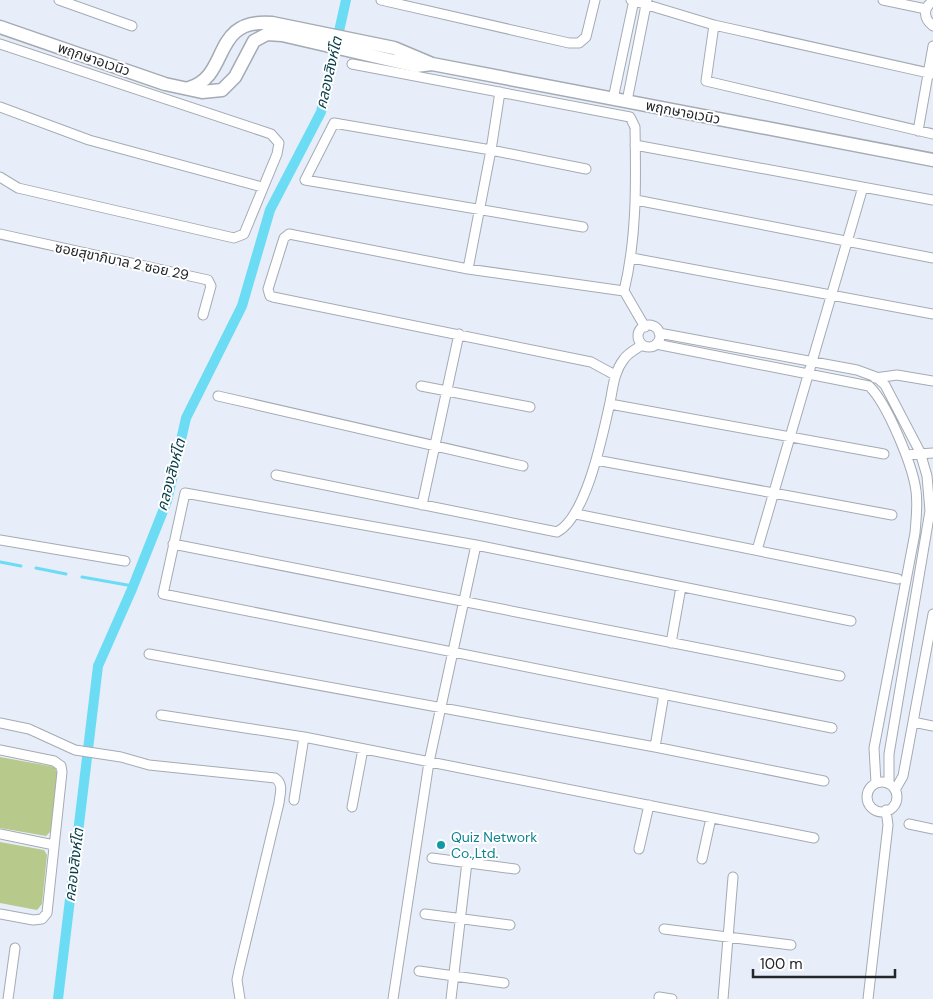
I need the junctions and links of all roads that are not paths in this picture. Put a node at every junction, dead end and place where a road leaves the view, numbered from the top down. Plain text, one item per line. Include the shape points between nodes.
1 (59, 0) edge
2 (381, 0) edge
3 (595, 0) edge
4 (633, 0) edge
5 (883, 0) edge
6 (933, 1) edge
7 (647, 2) edge
8 (926, 10) junction
9 (714, 25) junction
10 (132, 26) dead end
11 (933, 26) edge
12 (0, 27) edge
13 (289, 32) junction
14 (0, 44) edge
15 (933, 46) edge
16 (352, 64) dead end
17 (931, 73) edge
18 (189, 88) junction
19 (500, 92) junction
20 (613, 99) junction
21 (626, 101) junction
22 (0, 107) edge
23 (918, 131) junction
24 (933, 134) edge
25 (635, 145) junction
26 (491, 150) junction
27 (933, 160) edge
28 (586, 169) dead end
29 (0, 178) edge
30 (262, 187) junction
31 (863, 187) junction
32 (636, 200) junction
33 (933, 200) edge
34 (480, 210) junction
35 (583, 227) dead end
36 (0, 234) edge
37 (847, 242) junction
38 (632, 258) junction
39 (933, 258) edge
40 (468, 269) junction
41 (624, 291) junction
42 (832, 295) junction
43 (203, 314) dead end
44 (933, 314) edge
45 (645, 327) junction
46 (659, 333) junction
47 (459, 334) junction
48 (656, 344) junction
49 (642, 345) junction
50 (812, 360) junction
51 (615, 375) junction
52 (808, 375) junction
53 (876, 377) junction
54 (933, 381) edge
55 (420, 386) dead end
56 (870, 386) junction
57 (447, 391) junction
58 (218, 396) dead end
59 (610, 404) junction
60 (530, 407) dead end
61 (790, 436) junction
62 (435, 447) junction
63 (920, 452) junction
64 (933, 453) edge
65 (884, 454) dead end
66 (906, 455) junction
67 (596, 460) junction
68 (523, 466) dead end
69 (276, 475) dead end
70 (774, 492) junction
71 (422, 505) junction
72 (576, 514) junction
73 (892, 515) dead end
74 (0, 540) edge
75 (173, 544) junction
76 (476, 545) junction
77 (757, 550) junction
78 (125, 561) dead end
79 (898, 579) dead end
80 (681, 587) junction
81 (903, 594) junction
82 (917, 596) junction
83 (464, 602) junction
84 (933, 614) edge
85 (851, 621) dead end
86 (932, 624) edge
87 (670, 644) junction
88 (453, 651) junction
89 (149, 654) dead end
90 (840, 676) dead end
91 (664, 694) junction
92 (441, 706) junction
93 (161, 715) dead end
94 (879, 722) junction
95 (913, 722) junction
96 (0, 723) edge
97 (894, 725) junction
98 (933, 726) edge
99 (832, 728) dead end
100 (304, 736) junction
101 (655, 747) junction
102 (363, 749) junction
103 (0, 750) edge
104 (429, 762) junction
105 (824, 781) dead end
106 (876, 783) junction
107 (892, 787) junction
108 (294, 800) dead end
109 (649, 805) junction
110 (352, 807) dead end
111 (886, 810) junction
112 (711, 818) junction
113 (909, 824) dead end
114 (933, 829) edge
115 (0, 834) edge
116 (814, 838) dead end
117 (54, 845) junction
118 (639, 849) dead end
119 (432, 858) dead end
120 (702, 859) dead end
121 (467, 862) junction
122 (514, 869) dead end
123 (733, 876) dead end
124 (0, 914) edge
125 (426, 914) dead end
126 (460, 920) junction
127 (510, 925) dead end
128 (664, 929) dead end
129 (728, 936) junction
130 (791, 945) dead end
131 (15, 948) dead end
132 (419, 971) dead end
133 (453, 978) junction
134 (504, 983) dead end
135 (659, 997) dead end
136 (8, 999) edge
137 (240, 999) edge
138 (393, 999) edge
139 (451, 999) edge
140 (672, 999) edge
141 (723, 999) edge
142 (868, 999) edge

1 - 10 street
2 - 3 street via 579,43 586,37
4 - 7 street
4 - 20 street
5 - 8 street
6 - 8 street
7 - 9 street
7 - 21 street
8 - 11 street via 926,18
9 - 17 street
9 - 23 street via 706,81
12 - 18 street, พฤกษาอเวนิว via 165,84
13 - 18 street, พฤกษาอเวนิว via 259,36 234,78 222,90 202,92
13 - 18 street, พฤกษาอเวนิว via 254,22 243,25 232,33 207,76
13 - 20 street, พฤกษาอเวนิว via 394,54 416,66 432,64
14 - 30 street via 271,134 279,143
15 - 17 street
16 - 19 street
17 - 23 street
19 - 25 street via 630,117 635,127
19 - 26 street
20 - 21 street, พฤกษาอเวนิว
21 - 27 street, พฤกษาอเวนิว
22 - 30 street via 89,140
23 - 24 street
25 - 31 street
25 - 32 street
26 - 28 street
26 - 34 street
26 - 34 street via 334,123 305,180
29 - 30 street via 18,188 234,238 244,234
31 - 33 street
31 - 37 street
32 - 37 street
32 - 38 street
34 - 35 street
34 - 40 street
36 - 43 street, ซอยสุขาภิบาล 2 ซอย 29 via 208,280 211,286
37 - 39 street
37 - 42 street
38 - 41 street
38 - 42 street
40 - 41 street
40 - 47 street via 289,234 284,238 268,289 270,296
41 - 45 street
42 - 44 street
42 - 50 street
45 - 46 street via 654,327
45 - 49 street via 638,334
46 - 48 street
46 - 50 street
47 - 51 street via 591,362
47 - 57 street
48 - 49 street
48 - 52 street
49 - 51 street via 624,359
50 - 52 street
50 - 53 street
51 - 59 street
52 - 56 street
52 - 61 street
53 - 54 street via 897,375
53 - 56 street
53 - 63 street via 885,385
55 - 57 street
56 - 66 street
57 - 60 street
57 - 62 street
58 - 62 street
59 - 61 street
59 - 67 street
61 - 65 street
61 - 70 street
62 - 68 street
62 - 71 street
63 - 64 street
63 - 66 street
63 - 82 street via 930,511
66 - 81 street via 918,506
67 - 70 street
67 - 72 street
69 - 71 street
70 - 73 street
70 - 77 street
71 - 72 street via 557,532
72 - 77 street
74 - 78 street
75 - 76 street via 185,493
75 - 83 street
75 - 88 street via 163,594
76 - 80 street
76 - 83 street
77 - 79 street
80 - 85 street
80 - 87 street
81 - 82 street
81 - 94 street
82 - 97 street
83 - 87 street
83 - 88 street
84 - 86 street
86 - 95 street
87 - 90 street
88 - 91 street
88 - 92 street
89 - 92 street
91 - 99 street
91 - 101 street
92 - 101 street
92 - 104 street
93 - 100 street
94 - 97 street
94 - 106 street via 874,748
95 - 98 street
95 - 107 street via 902,776
96 - 137 street via 29,729 75,750 149,766 280,781 279,803 237,980
97 - 107 street via 889,754
100 - 102 street
100 - 108 street
101 - 105 street
102 - 104 street
102 - 110 street
103 - 117 street via 54,761 61,766
104 - 109 street
104 - 138 street
106 - 107 street
106 - 111 street via 868,792 868,802 874,810
107 - 111 street via 896,802
109 - 112 street
109 - 118 street
111 - 142 street via 888,825
112 - 116 street
112 - 120 street
113 - 114 street
115 - 117 street
117 - 124 street via 47,913 42,919 34,920
119 - 121 street
121 - 122 street
121 - 126 street
123 - 129 street
125 - 126 street
126 - 127 street
126 - 133 street
128 - 129 street
129 - 130 street
129 - 141 street
131 - 136 street
132 - 133 street
133 - 134 street
133 - 139 street
135 - 140 street

